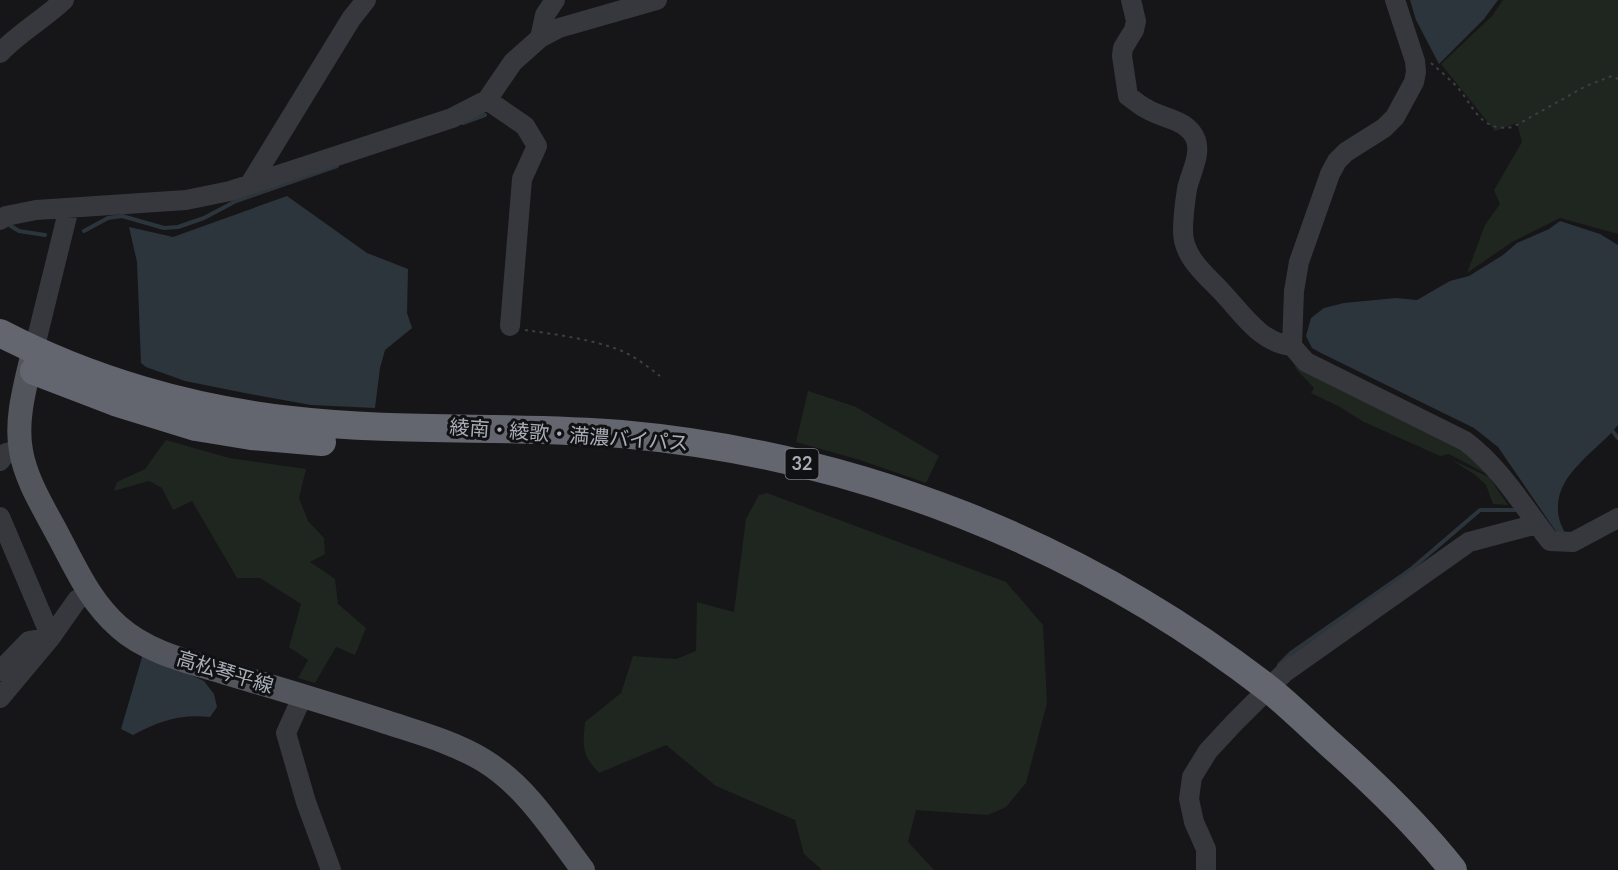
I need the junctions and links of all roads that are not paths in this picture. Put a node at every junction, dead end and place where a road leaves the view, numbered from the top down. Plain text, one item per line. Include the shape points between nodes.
1 (64, 0) edge
2 (366, 0) edge
3 (555, 0) edge
4 (657, 0) edge
5 (1131, 0) edge
6 (1395, 0) edge
7 (540, 38) junction
8 (0, 53) edge
9 (486, 100) junction
10 (250, 184) junction
11 (69, 208) junction
12 (2, 216) edge
13 (510, 326) road end
14 (0, 333) edge
15 (1292, 346) junction
16 (0, 354) edge
17 (32, 359) junction
18 (7, 453) edge
19 (1529, 513) junction
20 (0, 517) edge
21 (1618, 518) edge
22 (89, 593) junction
23 (51, 637) junction
24 (0, 670) edge
25 (303, 695) junction
26 (1262, 695) junction
27 (0, 698) edge
28 (331, 870) edge
29 (582, 870) edge
30 (1206, 870) edge
31 (1429, 870) edge
32 (1454, 870) edge

1 - 8 street
2 - 10 street
3 - 7 street via 545,15
4 - 7 street via 558,28
5 - 15 street via 1136,21 1122,56 1128,96 1148,110 1181,123 1196,140 1196,159 1187,189 1185,244 1199,269 1254,328 1280,345
6 - 15 street via 1409,40 1416,72 1414,82 1395,117 1346,152 1330,174 1299,262
7 - 9 street via 513,62
9 - 10 street via 452,118
9 - 13 street via 525,126 537,146 522,179
10 - 11 street via 186,200
11 - 12 street
11 - 17 street
14 - 17 highway, 綾南・綾歌・満濃バイパス / 32
15 - 19 street via 1306,362 1465,441 1482,453
16 - 17 highway, 綾南・綾歌・満濃バイパス / 32
17 - 18 main road, 高松琴平線
17 - 26 highway, 綾南・綾歌・満濃バイパス / 32 via 142,390 290,420 620,434 699,443 818,467 912,495 1062,558 1163,615
18 - 22 main road, 高松琴平線 via 39,499
19 - 21 street via 1550,541 1573,542
19 - 26 street via 1469,542 1285,672
20 - 23 street
22 - 23 street via 77,600
22 - 25 main road, 高松琴平線 via 119,628 158,651
23 - 24 street via 29,641
23 - 27 street
25 - 28 street via 286,733
25 - 29 main road, 高松琴平線 via 440,740 483,760 523,792
26 - 30 street via 1208,751 1192,777 1189,799 1206,849
26 - 31 highway, 綾南・綾歌・満濃バイパス / 32 via 1290,730
26 - 32 highway, 綾南・綾歌・満濃バイパス / 32 via 1354,765

